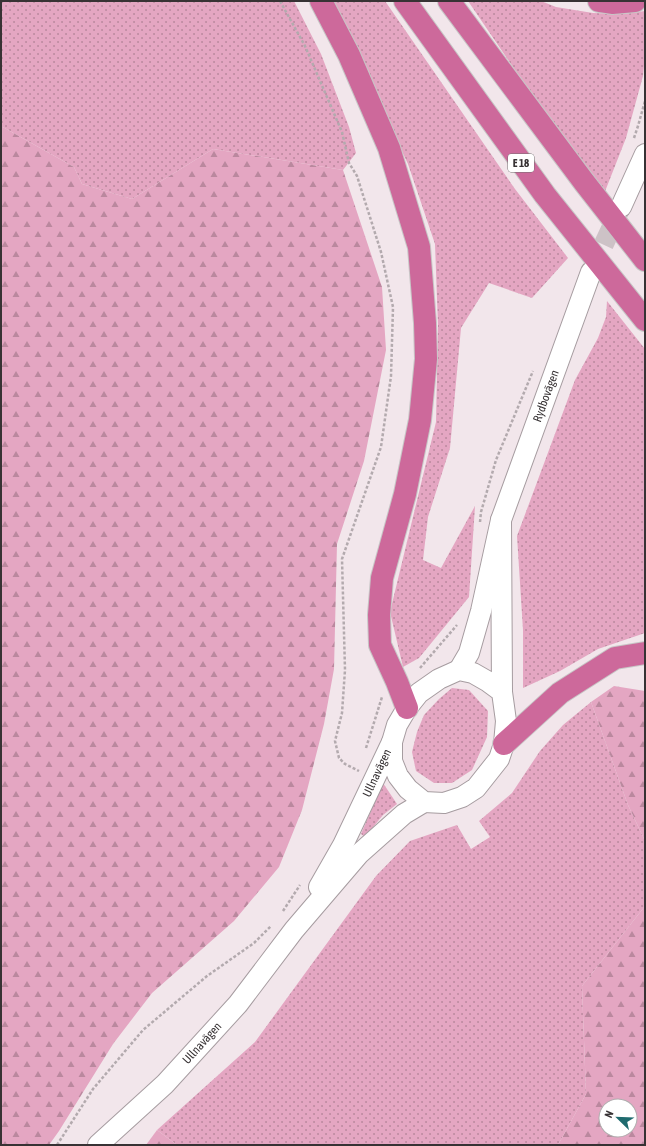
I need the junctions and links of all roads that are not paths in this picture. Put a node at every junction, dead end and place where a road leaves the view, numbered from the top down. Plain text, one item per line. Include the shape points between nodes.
1 (321, 1) edge
2 (405, 1) edge
3 (449, 1) edge
4 (599, 1) edge
5 (635, 1) edge
6 (644, 153) edge
7 (621, 207) tunnel mouth
8 (645, 260) edge
9 (591, 272) tunnel mouth
10 (645, 320) edge
11 (501, 520) junction
12 (645, 653) edge
13 (459, 670) junction
14 (502, 692) junction
15 (406, 708) junction
16 (392, 742) junction
17 (504, 744) junction
18 (424, 802) junction
19 (294, 930) junction
20 (98, 1145) edge

1 - 15 highway via 349,54 389,148 419,247 426,358 420,420 405,494 382,578 379,615 380,645
2 - 10 highway, E 18 via 544,195
3 - 8 highway
4 - 5 highway
6 - 7 street
9 - 11 street, Rydbovägen
11 - 13 street, Rydbovägen via 477,625 469,653
11 - 14 street, Rydbovägen
12 - 17 highway via 615,658 560,693
13 - 14 street via 473,673
13 - 15 street via 419,693
14 - 17 street via 506,721
15 - 16 street
16 - 18 street via 392,761 398,776 408,789
16 - 19 street, Ullnavägen via 343,845
17 - 18 street via 499,759 476,788 462,797 444,803
18 - 19 street, Ullnavägen via 404,814 359,854
19 - 20 street, Ullnavägen via 238,1004 165,1084

